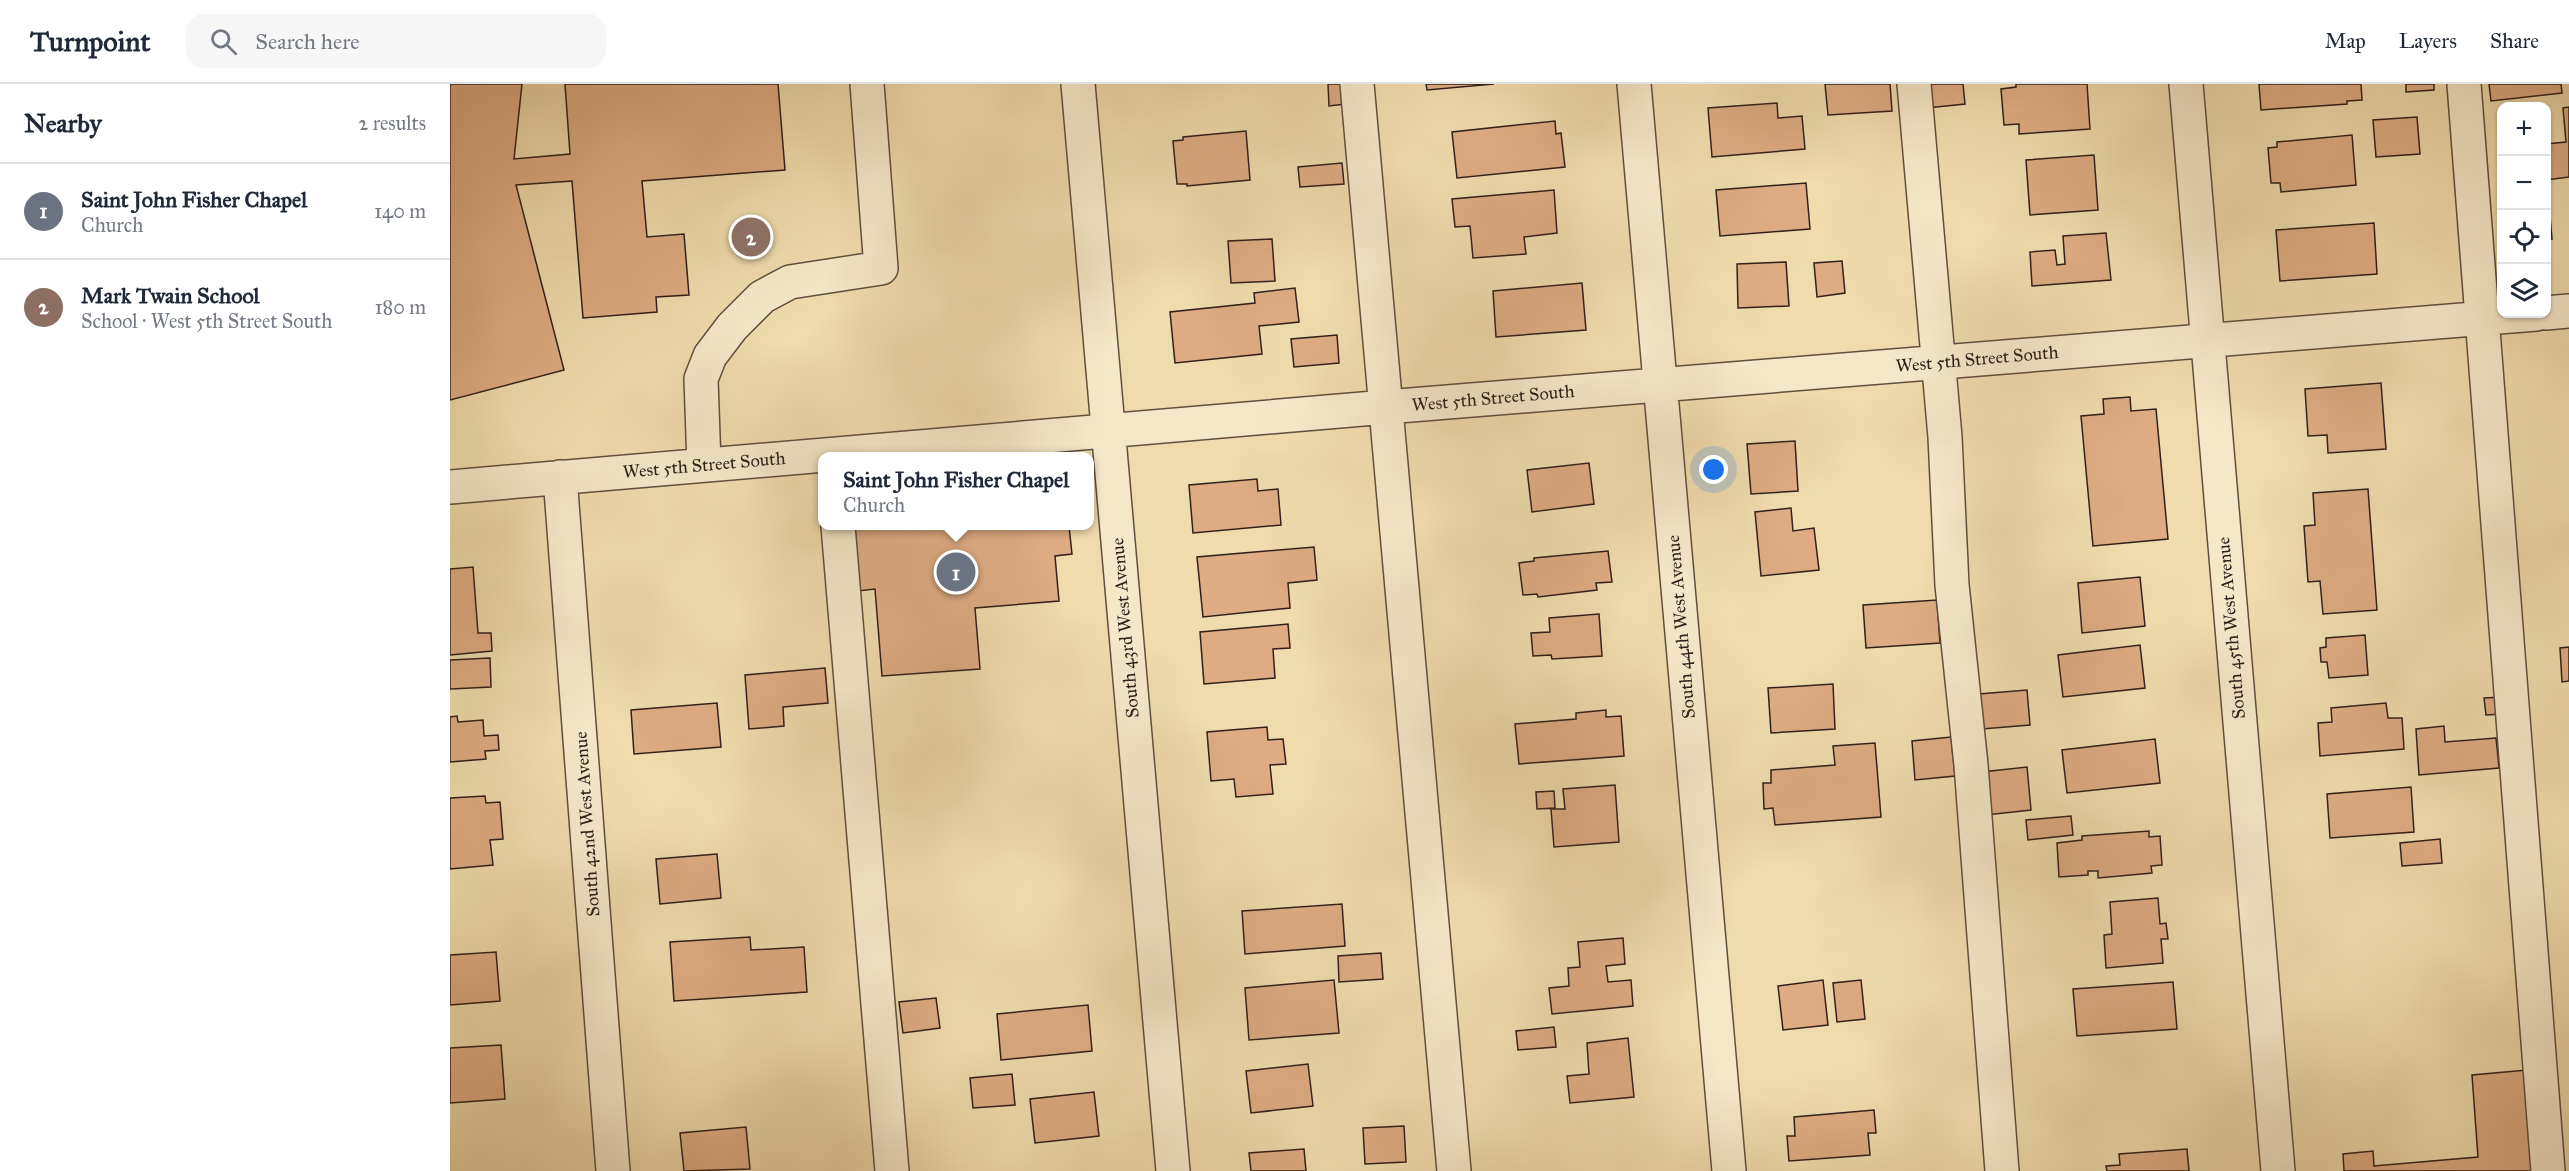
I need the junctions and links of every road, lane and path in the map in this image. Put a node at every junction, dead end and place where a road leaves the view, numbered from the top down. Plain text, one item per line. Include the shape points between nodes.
1 (867, 84) edge
2 (1078, 84) edge
3 (1357, 84) edge
4 (1634, 84) edge
5 (1914, 84) edge
6 (2186, 84) edge
7 (2464, 84) edge
8 (2569, 311) edge
9 (2551, 313) edge
10 (2497, 317) edge
11 (2483, 318) junction
12 (2207, 341) junction
13 (1939, 362) junction
14 (1660, 384) junction
15 (1386, 407) junction
16 (1107, 431) junction
17 (866, 452) edge
18 (818, 456) edge
19 (704, 465) junction
20 (560, 477) junction
21 (450, 487) edge
22 (838, 530) edge
23 (613, 1171) edge
24 (892, 1171) edge
25 (1173, 1171) edge
26 (1454, 1171) edge
27 (1729, 1171) edge
28 (2002, 1171) edge
29 (2278, 1171) edge
30 (2548, 1171) edge

1 - 19 street via 881,268 789,282 762,297 732,327 710,356 701,379
2 - 16 street, South 43rd West Avenue
3 - 15 street
4 - 14 street, South 44th West Avenue
5 - 13 street
6 - 12 street, South 45th West Avenue
7 - 11 street
8 - 9 street
10 - 11 street, West 5th Street South
11 - 12 street, West 5th Street South
11 - 30 street
12 - 13 street, West 5th Street South
12 - 29 street, South 45th West Avenue
13 - 14 street, West 5th Street South
13 - 28 street via 1952,585
14 - 15 street, West 5th Street South
14 - 27 street, South 44th West Avenue
15 - 16 street, West 5th Street South
15 - 26 street
16 - 17 street, West 5th Street South
16 - 25 street, South 43rd West Avenue
18 - 19 street, West 5th Street South
19 - 20 street, West 5th Street South
20 - 21 street, West 5th Street South
20 - 23 street, South 42nd West Avenue
22 - 24 street

